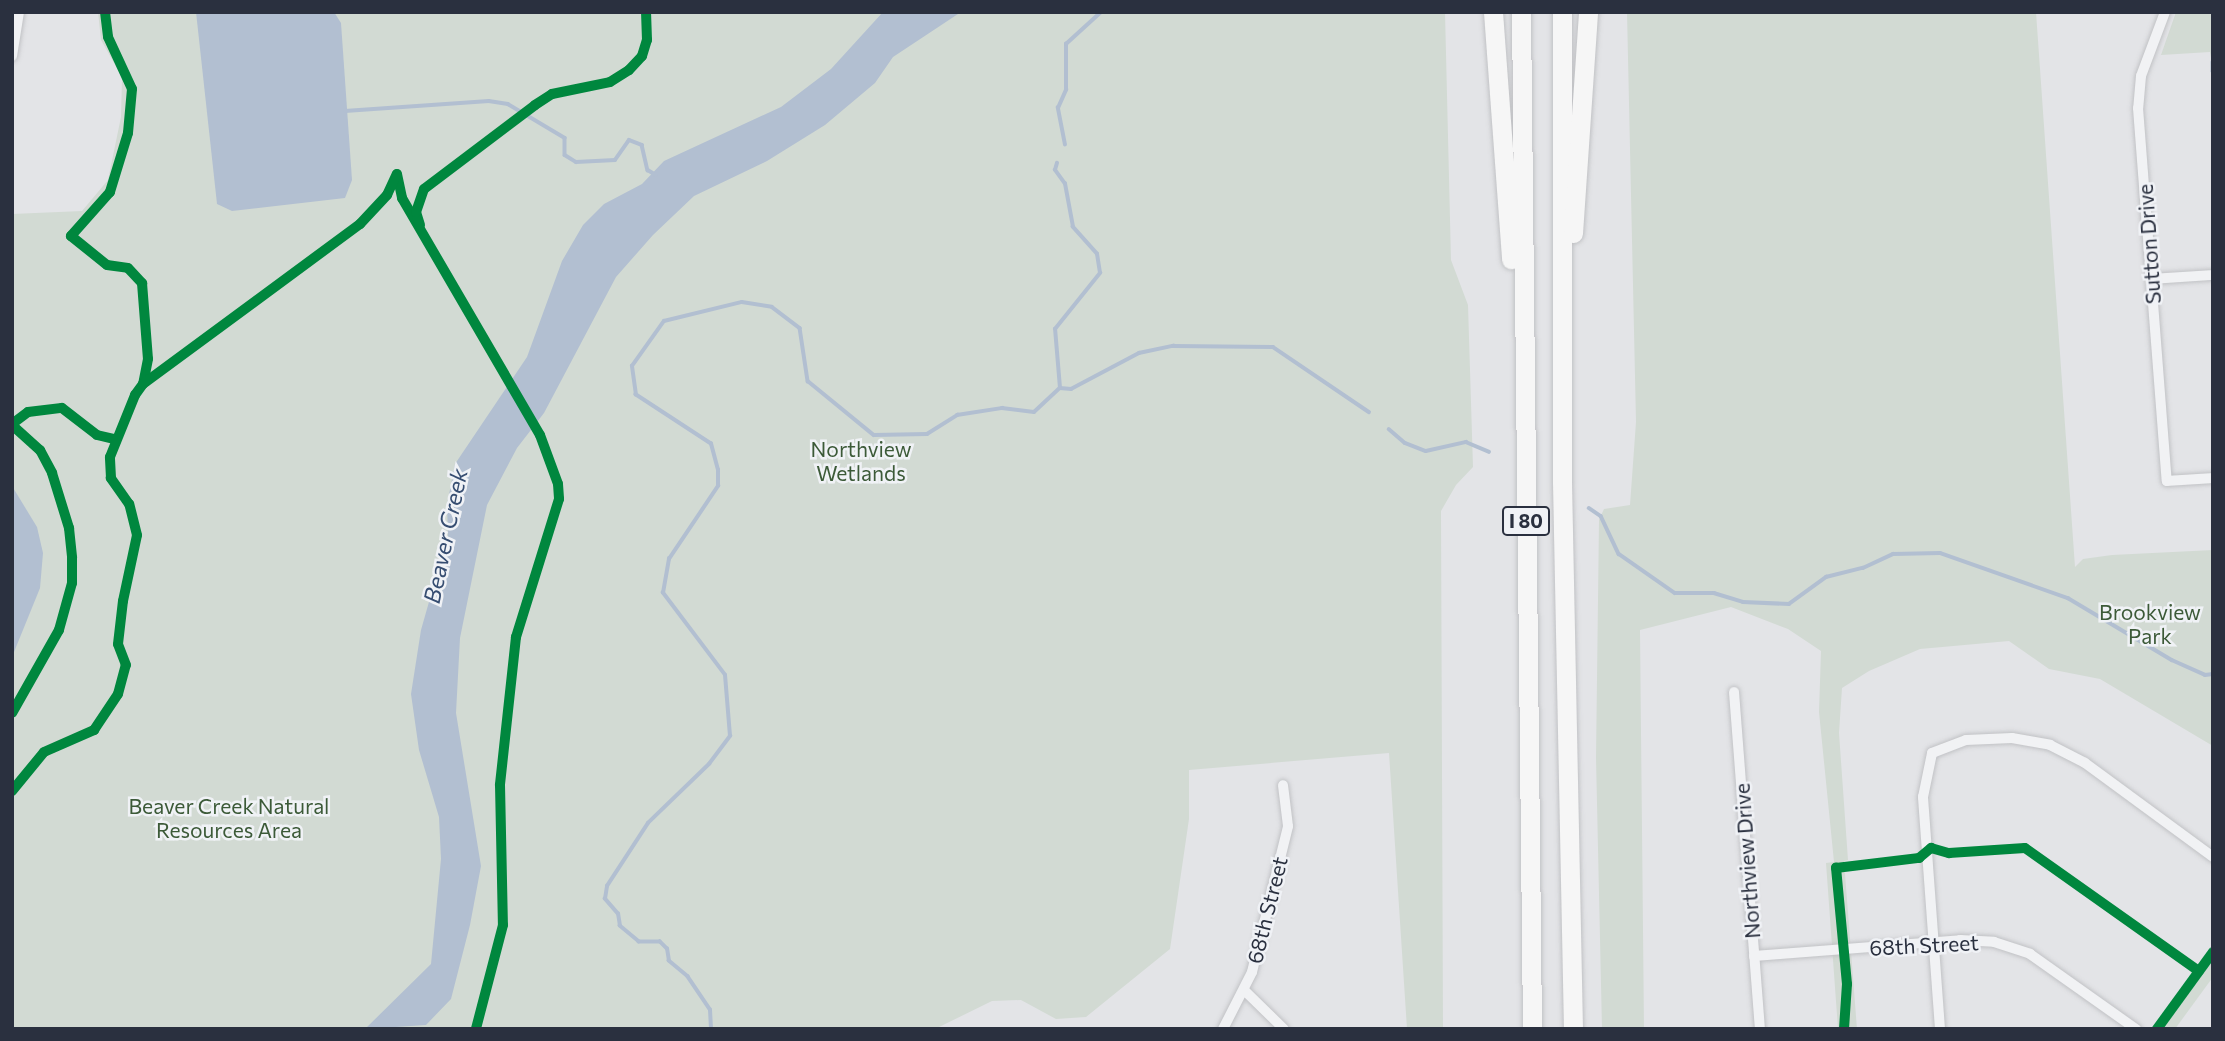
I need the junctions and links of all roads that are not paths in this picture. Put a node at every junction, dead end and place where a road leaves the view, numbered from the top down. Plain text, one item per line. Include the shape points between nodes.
1 (19, 12) edge
2 (1493, 12) edge
3 (1521, 12) edge
4 (1562, 12) edge
5 (1588, 12) edge
6 (2165, 12) edge
7 (12, 56) edge
8 (2213, 275) edge
9 (2151, 279) junction
10 (1561, 300) junction
11 (1525, 458) junction
12 (2213, 478) edge
13 (1734, 692) dead end
14 (1283, 785) dead end
15 (2213, 857) edge
16 (1934, 942) junction
17 (1754, 956) junction
18 (1245, 991) junction
19 (1223, 1029) edge
20 (1284, 1029) edge
21 (1532, 1029) edge
22 (1573, 1029) edge
23 (1760, 1029) edge
24 (1940, 1029) edge
25 (2136, 1029) edge

1 - 7 street
2 - 11 highway
3 - 11 highway, I 80
4 - 10 highway, I 80
5 - 10 highway via 1572,248
6 - 9 street, Sutton Drive via 2138,93
8 - 9 street
9 - 12 street, Sutton Drive via 2167,481
10 - 22 highway, I 80
11 - 21 highway, I 80
13 - 17 street, Northview Drive
14 - 18 street, 68th Street via 1288,826
15 - 16 street via 2085,763 2050,745 2012,738 1966,740 1932,753 1923,797
16 - 17 street, 68th Street
16 - 24 street
16 - 25 street, 68th Street via 1994,942 2047,965
17 - 23 street, Northview Drive
18 - 19 street, 68th Street
18 - 20 street

